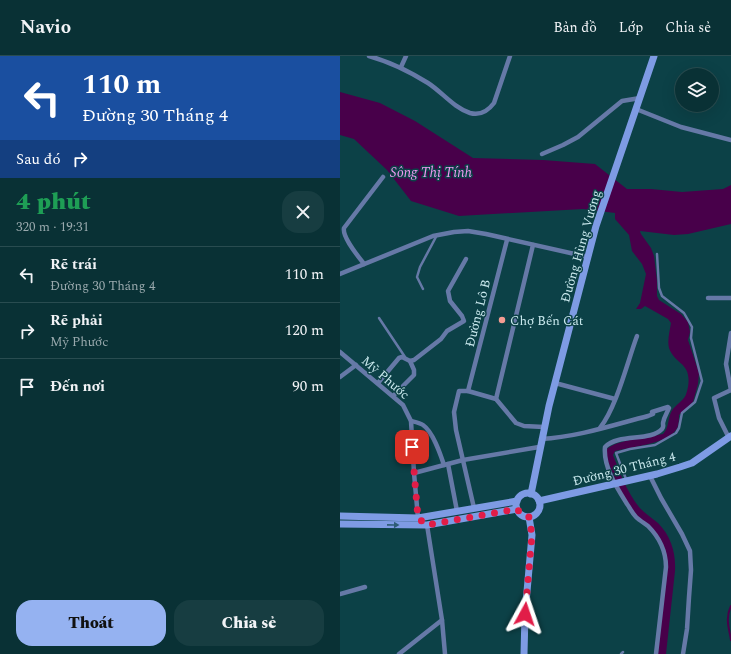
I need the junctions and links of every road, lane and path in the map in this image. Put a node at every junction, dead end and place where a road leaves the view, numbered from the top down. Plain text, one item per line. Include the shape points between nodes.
1 (369, 56) edge
2 (406, 56) edge
3 (510, 56) edge
4 (654, 56) edge
5 (401, 67) junction
6 (640, 98) junction
7 (636, 109) junction
8 (731, 140) edge
9 (542, 154) dead end
10 (383, 177) dead end
11 (437, 235) junction
12 (507, 240) junction
13 (532, 245) junction
14 (657, 254) dead end
15 (588, 257) junction
16 (466, 259) dead end
17 (364, 264) junction
18 (340, 274) edge
19 (423, 289) dead end
20 (708, 298) dead end
21 (731, 298) edge
22 (379, 318) dead end
23 (731, 333) edge
24 (637, 336) dead end
25 (340, 352) edge
26 (408, 360) junction
27 (356, 365) junction
28 (340, 377) edge
29 (378, 383) junction
30 (555, 383) junction
31 (731, 390) edge
32 (468, 391) junction
33 (393, 396) junction
34 (496, 399) junction
35 (615, 399) junction
36 (411, 421) junction
37 (544, 427) junction
38 (600, 428) junction
39 (730, 437) edge
40 (541, 439) junction
41 (539, 447) junction
42 (463, 460) junction
43 (446, 464) junction
44 (414, 473) junction
45 (650, 476) junction
46 (626, 482) junction
47 (615, 484) junction
48 (530, 494) junction
49 (517, 501) junction
50 (539, 501) junction
51 (474, 508) junction
52 (500, 508) junction
53 (517, 509) junction
54 (458, 511) junction
55 (340, 516) edge
56 (529, 517) junction
57 (418, 518) junction
58 (354, 521) junction
59 (340, 524) edge
60 (427, 525) junction
61 (365, 587) dead end
62 (340, 594) edge
63 (442, 620) junction
64 (399, 654) edge
65 (445, 654) edge
66 (524, 654) edge
67 (656, 654) edge
68 (683, 654) edge

1 - 5 street
2 - 5 street
3 - 5 street via 494,103 489,110 477,114 462,109 428,83
4 - 6 main road, Đường Hùng Vương
6 - 7 main road, Đường Hùng Vương
6 - 9 street via 622,101 578,137
7 - 8 street via 682,127
7 - 15 main road, Đường Hùng Vương
10 - 17 street via 343,231
11 - 12 street via 468,231
11 - 17 street
11 - 19 lane via 417,277
12 - 13 street
12 - 32 street, Đường Lô B
13 - 15 street
13 - 34 street
14 - 46 lane via 662,296 684,313 692,327 692,345 702,381 695,402 682,413 676,434 655,445 616,453
15 - 30 main road, Đường Hùng Vương
16 - 26 street via 448,291 450,301 464,321 414,360
17 - 18 street
20 - 21 street
22 - 26 lane
23 - 31 street via 726,364
24 - 35 street
25 - 27 street, Mỹ Phước
26 - 29 street via 401,357 397,360
26 - 33 street via 414,375
27 - 28 street
27 - 29 street, Mỹ Phước
29 - 33 street, Mỹ Phước
30 - 35 street
30 - 37 main road, Đường Hùng Vương
31 - 39 street via 714,398 719,418
32 - 34 street
32 - 42 street via 459,391 454,412
33 - 36 street, Mỹ Phước via 403,405
34 - 37 street via 516,423
35 - 38 street
36 - 43 street via 422,424 428,430
36 - 44 street, Mỹ Phước
37 - 40 main road, Đường Hùng Vương
38 - 40 street via 558,438
38 - 47 street via 669,408 661,430 644,437 614,441 605,447 604,456
39 - 45 main road, Đường 30 Tháng 4 via 692,463
40 - 41 main road, Đường Hùng Vương
41 - 42 street
41 - 48 main road, Đường Hùng Vương
42 - 43 street
42 - 51 street
43 - 44 street
43 - 54 street
44 - 57 street, Mỹ Phước
45 - 46 main road, Đường 30 Tháng 4
45 - 68 street via 690,551 687,629
46 - 47 main road, Đường 30 Tháng 4
47 - 50 main road, Đường 30 Tháng 4
47 - 67 street via 635,516 655,534 662,544 665,555 666,567
48 - 49 main road via 523,495
48 - 50 main road
49 - 52 main road
49 - 53 main road
50 - 56 main road via 538,511
51 - 52 main road
51 - 54 main road
52 - 53 main road
52 - 60 main road
53 - 56 main road via 522,515
54 - 57 main road
55 - 58 main road
56 - 66 main road via 532,535
57 - 58 main road
57 - 60 main road
58 - 59 main road
58 -> 60 main road
60 - 63 street
61 - 62 street
63 - 64 street
63 - 65 street

